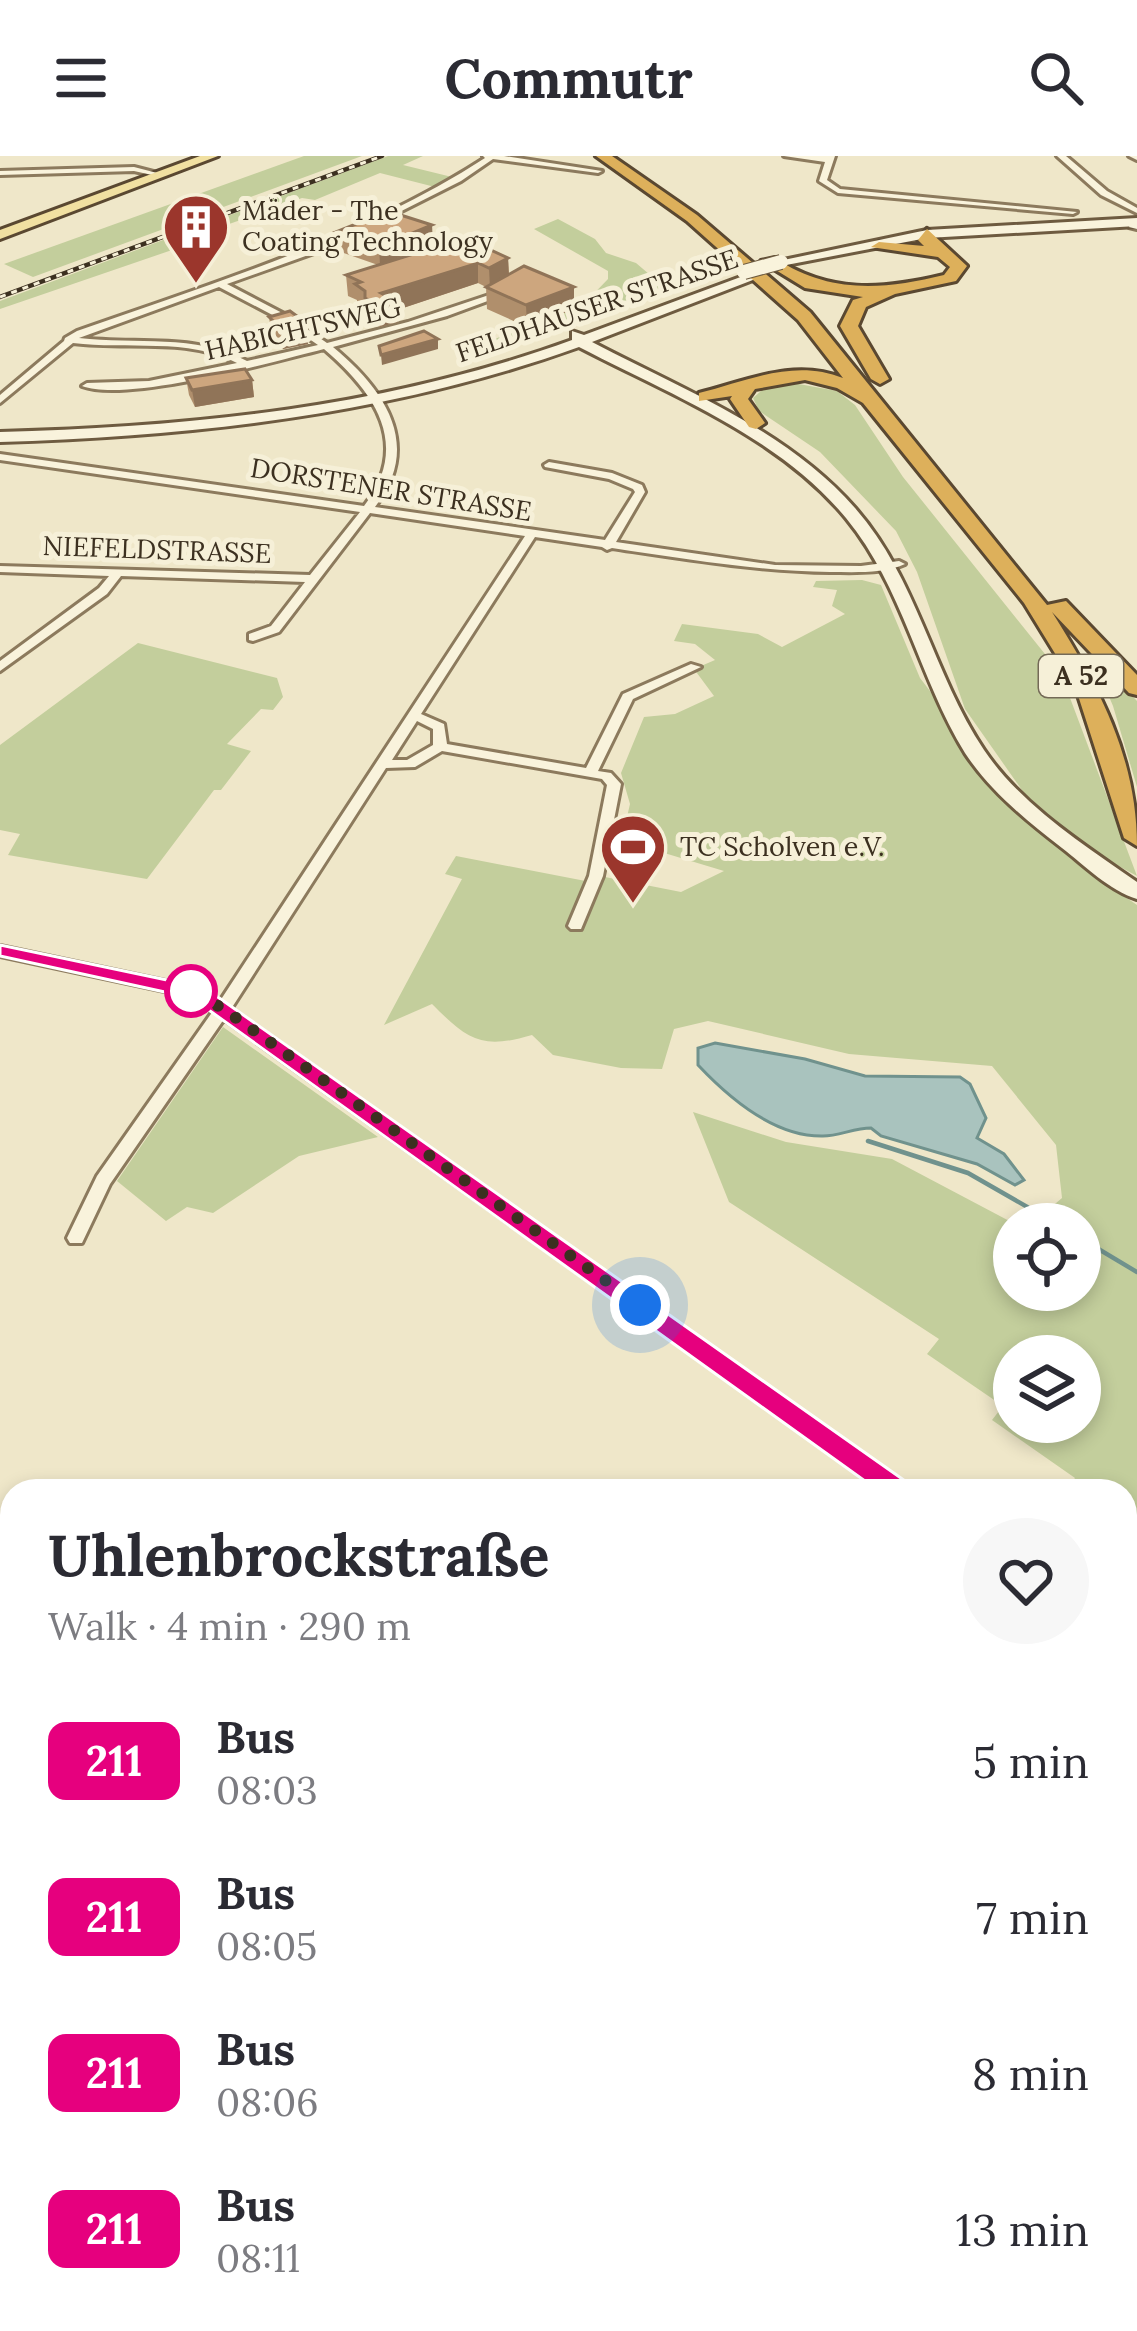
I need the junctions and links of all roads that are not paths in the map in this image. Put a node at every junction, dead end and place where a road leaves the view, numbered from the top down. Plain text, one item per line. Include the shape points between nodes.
1 (194, 156) edge
2 (212, 156) edge
3 (234, 156) edge
4 (253, 156) edge
5 (491, 156) edge
6 (620, 156) edge
7 (788, 156) edge
8 (944, 156) edge
9 (1023, 156) edge
10 (1061, 156) edge
11 (984, 157) edge
12 (830, 158) edge
13 (600, 164) edge
14 (0, 173) edge
15 (122, 174) junction
16 (152, 174) junction
17 (1073, 212) dead end
18 (1136, 223) edge
19 (0, 231) edge
20 (965, 235) joint
21 (733, 236) junction
22 (936, 243) junction
23 (879, 247) joint
24 (784, 264) junction
25 (754, 276) junction
26 (520, 282) edge
27 (222, 285) junction
28 (795, 333) dead end
29 (582, 337) junction
30 (68, 340) junction
31 (328, 346) junction
32 (781, 355) dead end
33 (246, 364) junction
34 (751, 382) junction
35 (87, 386) dead end
36 (374, 395) junction
37 (697, 395) junction
38 (2, 397) edge
39 (890, 401) junction
40 (755, 423) junction
41 (0, 433) edge
42 (899, 439) junction
43 (0, 457) edge
44 (549, 465) dead end
45 (365, 510) junction
46 (530, 536) junction
47 (607, 547) junction
48 (889, 564) junction
49 (0, 569) edge
50 (118, 573) junction
51 (312, 579) junction
52 (254, 637) dead end
53 (0, 667) edge
54 (695, 667) dead end
55 (1137, 688) edge
56 (415, 715) junction
57 (440, 747) junction
58 (383, 764) junction
59 (590, 773) junction
60 (1137, 838) edge
61 (1137, 892) edge
62 (576, 926) dead end
63 (0, 951) edge
64 (222, 1008) junction
65 (76, 1238) dead end
66 (882, 1479) edge

1 - 16 main road
2 - 16 main road
3 - 4 street
5 - 13 street
5 - 27 street via 350,236
6 - 21 highway, A 52
7 - 12 street
8 - 11 street
9 - 11 street
10 - 18 street
12 - 17 street via 824,185 838,191
13 - 25 highway, A 52 via 692,218
14 - 15 street
15 - 16 main road
15 - 19 main road
16 - 19 main road
18 - 20 street
18 - 22 street, FELDHAUSER STRASSE
20 - 22 highway
21 - 22 highway via 797,280 848,293 950,278 959,266
21 - 39 highway, A 52 via 815,313
22 - 23 highway
22 - 24 street, FELDHAUSER STRASSE
22 - 39 highway via 968,267 959,278 872,298 851,313 856,343
23 - 24 street, FELDHAUSER STRASSE
24 - 25 street, FELDHAUSER STRASSE, bridge
25 - 28 highway via 794,316
25 - 29 street, FELDHAUSER STRASSE
25 - 42 highway, A 52 via 845,364
26 - 31 street, HABICHTSWEG via 431,319
27 - 30 street
27 - 31 street
29 - 36 street, FELDHAUSER STRASSE
29 - 37 street
30 - 33 street via 202,350
30 - 38 street
31 - 33 street, HABICHTSWEG
31 - 36 street
32 - 37 highway
33 - 35 street, HABICHTSWEG
34 - 37 highway
34 - 40 highway via 739,398
34 - 42 highway via 794,374 830,379 859,394
36 - 41 street, FELDHAUSER STRASSE via 185,427
36 - 45 street, NIEFELDSTRASSE via 394,427 395,458
37 - 40 street
37 - 48 street via 816,479
39 - 55 highway, A 52 via 977,516
40 - 48 street via 831,477 873,522
42 - 60 highway, A 52 via 1068,651 1101,723
43 - 45 street, DORSTENER STRASSE
44 - 47 street via 638,487
45 - 46 street, DORSTENER STRASSE
45 - 51 street, NIEFELDSTRASSE
46 - 47 street, DORSTENER STRASSE
46 - 56 street
47 - 48 street, DORSTENER STRASSE via 775,568
48 - 61 street via 978,757 1053,830
49 - 50 street, NIEFELDSTRASSE
50 - 51 street, NIEFELDSTRASSE
50 - 53 street via 104,592
51 - 52 street, NIEFELDSTRASSE via 275,629
54 - 59 street via 628,697
56 - 57 street via 439,727
56 - 58 street
57 - 58 street via 423,760
57 - 59 street
58 - 64 street
59 - 62 street via 614,784 596,876
63 - 64 street via 185,989
64 - 65 street via 103,1181
64 - 66 street

